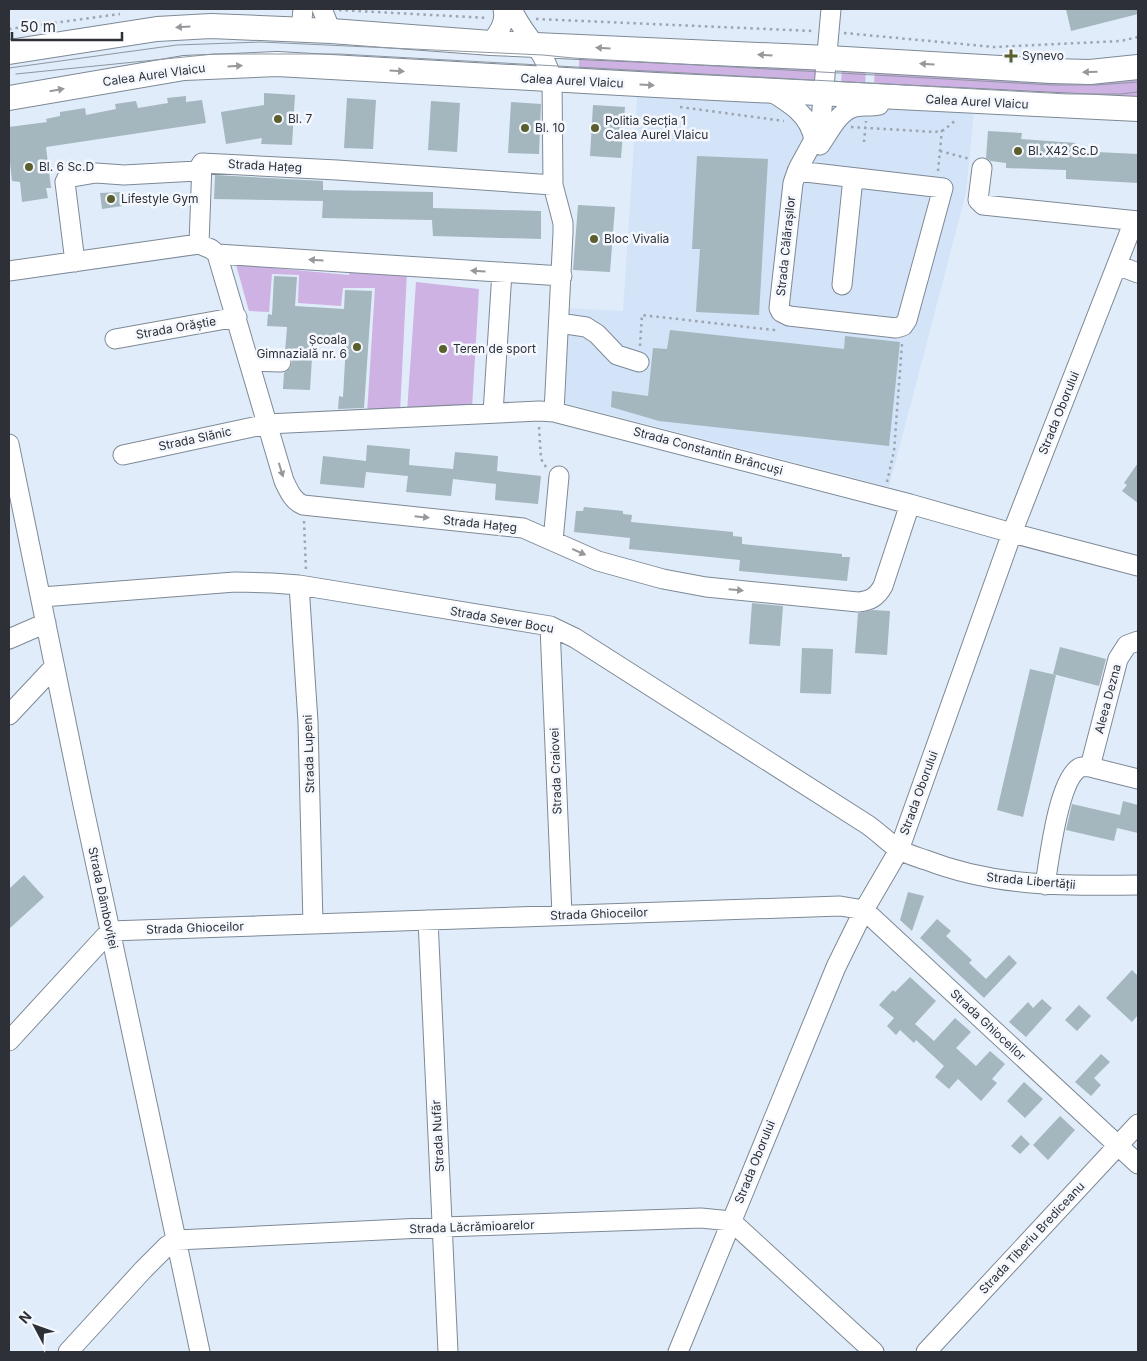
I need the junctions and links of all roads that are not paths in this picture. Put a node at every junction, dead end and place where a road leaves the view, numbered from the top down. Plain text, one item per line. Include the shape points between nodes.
1 (322, 9) edge
2 (503, 9) edge
3 (512, 9) edge
4 (832, 9) edge
5 (302, 19) edge
6 (331, 31) junction
7 (492, 43) junction
8 (537, 45) junction
9 (9, 52) edge
10 (828, 58) junction
11 (1138, 67) edge
12 (552, 80) junction
13 (770, 91) junction
14 (825, 94) junction
15 (9, 98) edge
16 (891, 98) junction
17 (1138, 109) edge
18 (814, 140) junction
19 (202, 163) junction
20 (801, 164) junction
21 (982, 168) road end
22 (853, 178) junction
23 (553, 185) junction
24 (1135, 228) edge
25 (199, 244) junction
26 (218, 254) junction
27 (75, 262) junction
28 (1118, 265) junction
29 (9, 271) edge
30 (502, 272) junction
31 (1138, 273) edge
32 (562, 276) junction
33 (842, 285) dead end
34 (237, 317) junction
35 (559, 323) junction
36 (115, 339) dead end
37 (250, 361) junction
38 (281, 362) dead end
39 (639, 362) road end
40 (546, 411) junction
41 (493, 413) junction
42 (267, 424) junction
43 (9, 444) edge
44 (123, 455) dead end
45 (559, 476) road end
46 (910, 504) junction
47 (1012, 533) junction
48 (553, 541) junction
49 (1138, 566) edge
50 (303, 586) junction
51 (42, 597) junction
52 (46, 623) junction
53 (550, 626) junction
54 (9, 639) edge
55 (1138, 640) edge
56 (54, 668) junction
57 (9, 715) edge
58 (1090, 767) junction
59 (1138, 778) edge
60 (899, 850) junction
61 (1045, 885) junction
62 (1138, 885) edge
63 (864, 910) junction
64 (562, 915) junction
65 (428, 920) junction
66 (314, 924) junction
67 (110, 931) junction
68 (9, 1041) edge
69 (1138, 1124) edge
70 (1118, 1146) junction
71 (1138, 1164) edge
72 (731, 1221) junction
73 (443, 1228) junction
74 (177, 1240) junction
75 (68, 1352) edge
76 (200, 1352) edge
77 (448, 1352) edge
78 (678, 1352) edge
79 (874, 1352) edge
80 (926, 1352) edge

1 - 6 street
2 - 7 street via 503,25
3 - 8 street via 522,29
4 - 10 street, Strada Călărașilor
5 - 6 main road
5 -> 9 main road via 157,29
6 - 7 main road
7 - 8 main road
10 -> 8 main road
8 - 12 street via 549,66
11 -> 10 main road via 1090,72 1051,71
10 - 14 street, Strada Călărașilor
12 -> 13 main road, Calea Aurel Vlaicu
15 -> 12 main road, Calea Aurel Vlaicu via 184,68 277,64
12 - 23 street
13 - 14 main road, Calea Aurel Vlaicu
13 - 18 street via 802,114 810,125
14 - 16 main road, Calea Aurel Vlaicu
14 - 18 street, Strada Călărașilor via 822,120
16 - 17 main road, Calea Aurel Vlaicu
16 - 20 street via 879,105 850,109
18 - 20 street, Strada Călărașilor
19 - 23 street, Strada Hațeg
19 - 25 street
19 - 27 street, Strada Hațeg via 197,171 124,175 96,173 67,178
20 - 22 street
20 - 22 street, Strada Călărașilor via 793,183 779,304 781,312 789,316 898,328 907,320 943,188
21 - 24 street via 978,200 983,204
22 - 33 street
23 - 32 street via 563,223
24 - 28 street, Strada Oborului
25 - 26 street
25 - 27 street
30 -> 26 street
26 - 34 street
27 - 29 street
28 - 31 street
28 - 47 street, Strada Oborului
30 - 32 street
30 - 41 street
32 - 35 street
34 - 36 street, Strada Orăștie
34 - 37 street
35 - 39 street via 586,327 617,355
35 - 40 street
37 - 38 street
37 - 42 street
40 - 41 street, Strada Constantin Brâncuși
40 - 46 street, Strada Constantin Brâncuși
41 - 42 street, Strada Constantin Brâncuși
42 - 44 street, Strada Slănic
42 -> 48 street, Strada Hațeg via 289,492 303,506 509,526
43 - 51 street, Strada Dâmboviței
45 - 48 street
46 - 47 street, Strada Constantin Brâncuși
48 -> 46 street, Strada Hațeg via 598,560 663,579 706,587 865,602 878,594 883,586
47 - 49 street, Strada Constantin Brâncuși
47 - 60 street, Strada Oborului
50 - 51 street, Strada Sever Bocu via 235,582
50 - 53 street, Strada Sever Bocu
50 - 66 street, Strada Lupeni
51 - 52 street, Strada Dâmboviței
52 - 54 street
52 - 56 street, Strada Dâmboviței
53 - 60 street, Strada Sever Bocu via 575,638 868,825
53 - 64 street, Strada Craiovei
55 - 58 street, Aleea Dezna via 1127,645 1118,659
56 - 57 street
56 - 67 street, Strada Dâmboviței
58 - 59 street
58 - 61 street via 1079,768 1060,802
60 - 61 street, Strada Libertății via 976,876
60 - 63 street, Strada Oborului
61 - 62 street, Strada Libertății
63 - 64 street, Strada Ghioceilor via 816,906
63 - 70 street, Strada Ghioceilor
63 - 72 street, Strada Oborului via 836,967
64 - 65 street, Strada Ghioceilor
65 - 66 street, Strada Ghioceilor
65 - 73 street, Strada Nufăr
66 - 67 street, Strada Ghioceilor
67 - 68 street
67 - 74 street, Strada Dâmboviței
69 - 70 street, Strada Tiberiu Brediceanu
70 - 71 street, Strada Ghioceilor
70 - 80 street, Strada Tiberiu Brediceanu
72 - 73 street, Strada Lăcrămioarelor via 701,1218
72 - 78 street, Strada Oborului
72 - 79 street
73 - 74 street, Strada Lăcrămioarelor
73 - 77 street, Strada Nufăr
74 - 75 street via 143,1270
74 - 76 street, Strada Dâmboviței

